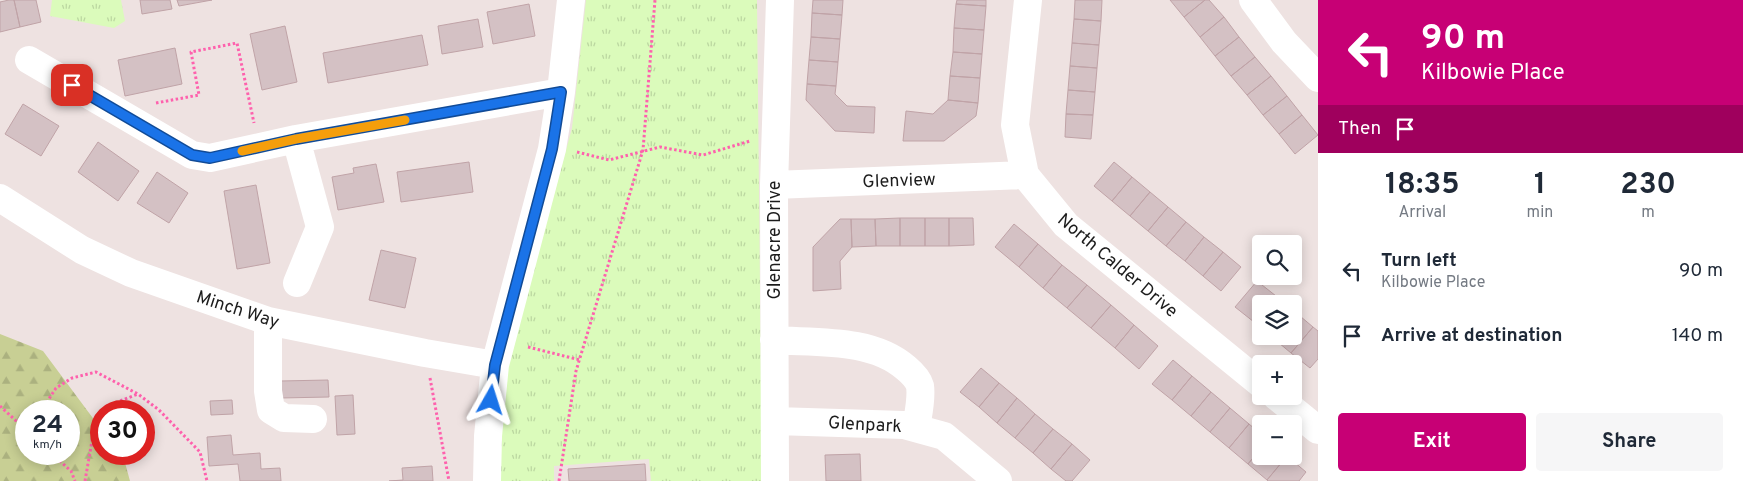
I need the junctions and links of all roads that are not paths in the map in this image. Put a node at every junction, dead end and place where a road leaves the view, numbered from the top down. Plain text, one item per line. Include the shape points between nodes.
1 (571, 0) edge
2 (780, 0) edge
3 (1028, 0) edge
4 (1254, 0) edge
5 (28, 60) dead end
6 (1318, 78) edge
7 (561, 92) junction
8 (296, 139) junction
9 (1025, 175) junction
10 (774, 185) junction
11 (0, 198) edge
12 (297, 283) dead end
13 (268, 322) junction
14 (774, 340) junction
15 (495, 365) junction
16 (1252, 377) edge
17 (1287, 405) edge
18 (313, 419) dead end
19 (775, 421) junction
20 (916, 428) junction
21 (1318, 430) edge
22 (487, 481) edge
23 (775, 481) edge
24 (998, 481) edge

1 - 7 street
2 - 10 street, Glenacre Drive
3 - 9 street, North Calder Drive via 1015,125
4 - 6 street via 1284,42
5 - 8 street via 192,155 210,158
7 - 8 street
7 - 15 street via 552,149
8 - 12 street via 320,226
9 - 10 street, Glenview
9 - 16 street, North Calder Drive via 1066,225
10 - 14 street, Glenacre Drive
11 - 13 street, Minch Way via 82,250 131,273
13 - 15 street, Minch Way
13 - 18 street via 271,410 284,418
14 - 19 street, Glenacre Drive
14 - 20 street via 852,345 897,360 920,385
15 - 22 street
17 - 21 street
19 - 20 street, Glenpark
19 - 23 street, Glenacre Drive
20 - 24 street, Glenpark via 944,436

